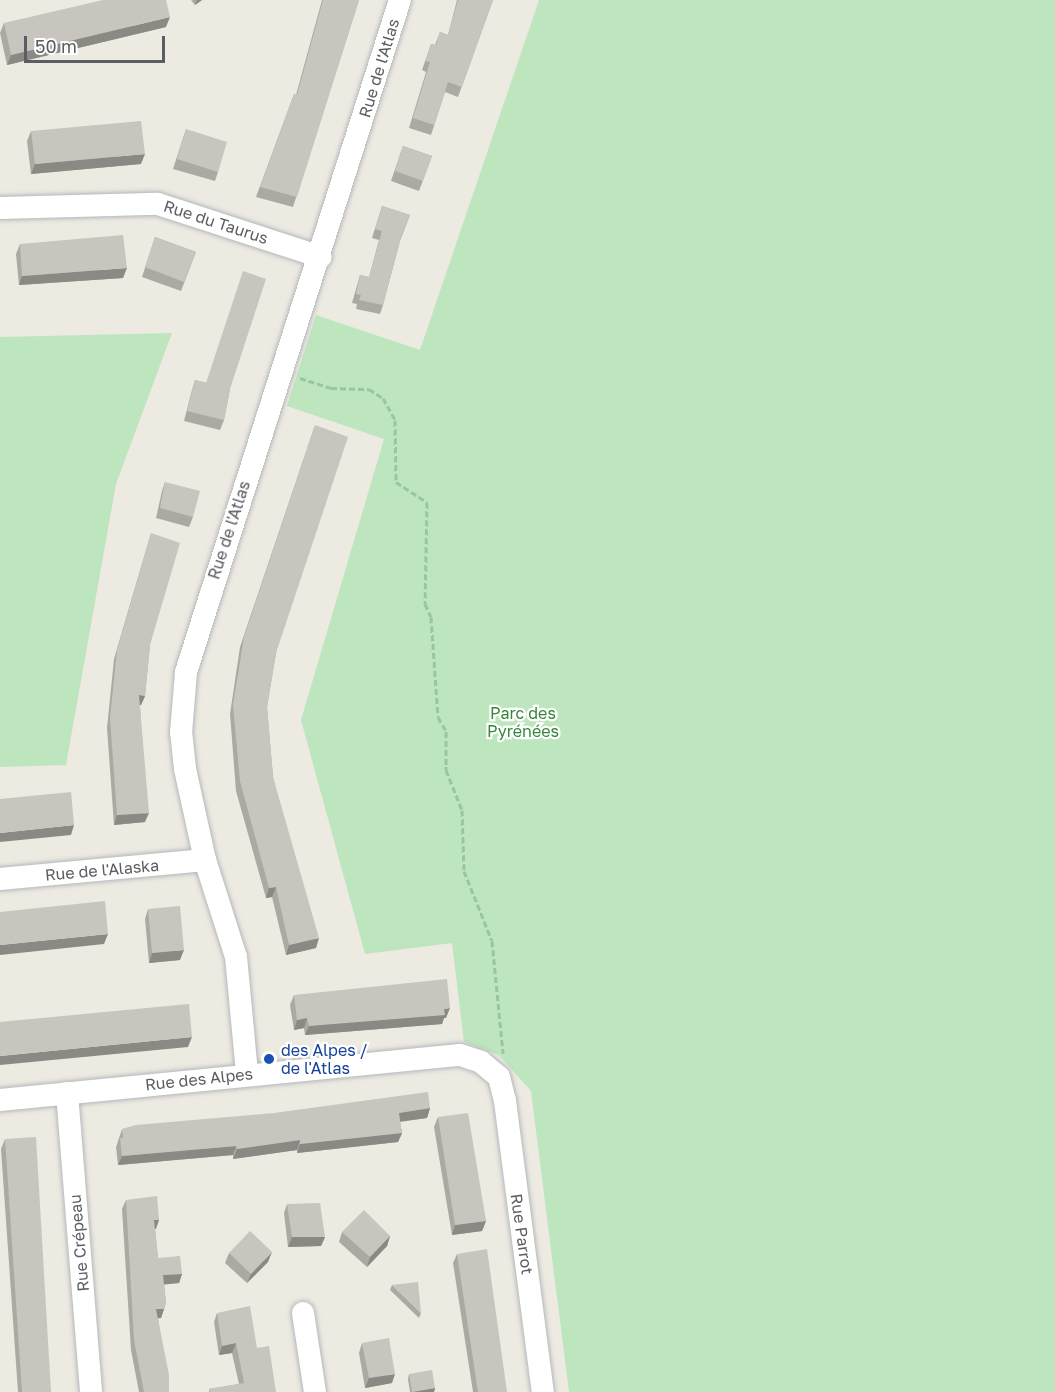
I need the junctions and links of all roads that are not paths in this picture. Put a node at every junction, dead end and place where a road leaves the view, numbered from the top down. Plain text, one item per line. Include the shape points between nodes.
1 (400, 0) edge
2 (0, 208) edge
3 (321, 257) junction
4 (204, 860) junction
5 (0, 879) edge
6 (247, 1073) junction
7 (499, 1077) joint
8 (67, 1093) junction
9 (0, 1100) edge
10 (303, 1313) dead end
11 (91, 1392) edge
12 (315, 1392) edge
13 (543, 1392) edge

1 - 3 street, Rue de l'Atlas
2 - 3 street, Rue du Taurus via 158,204
3 - 4 street, Rue de l'Atlas via 186,672 181,733 184,769
4 - 5 street, Rue de l'Alaska
4 - 6 street, Rue de l'Atlas via 236,957
6 - 7 street, Rue des Alpes via 460,1055 480,1062
6 - 8 street, Rue des Alpes
7 - 13 street, Rue Parrot
8 - 9 street, Rue des Alpes
8 - 11 street, Rue Crépeau
10 - 12 street

